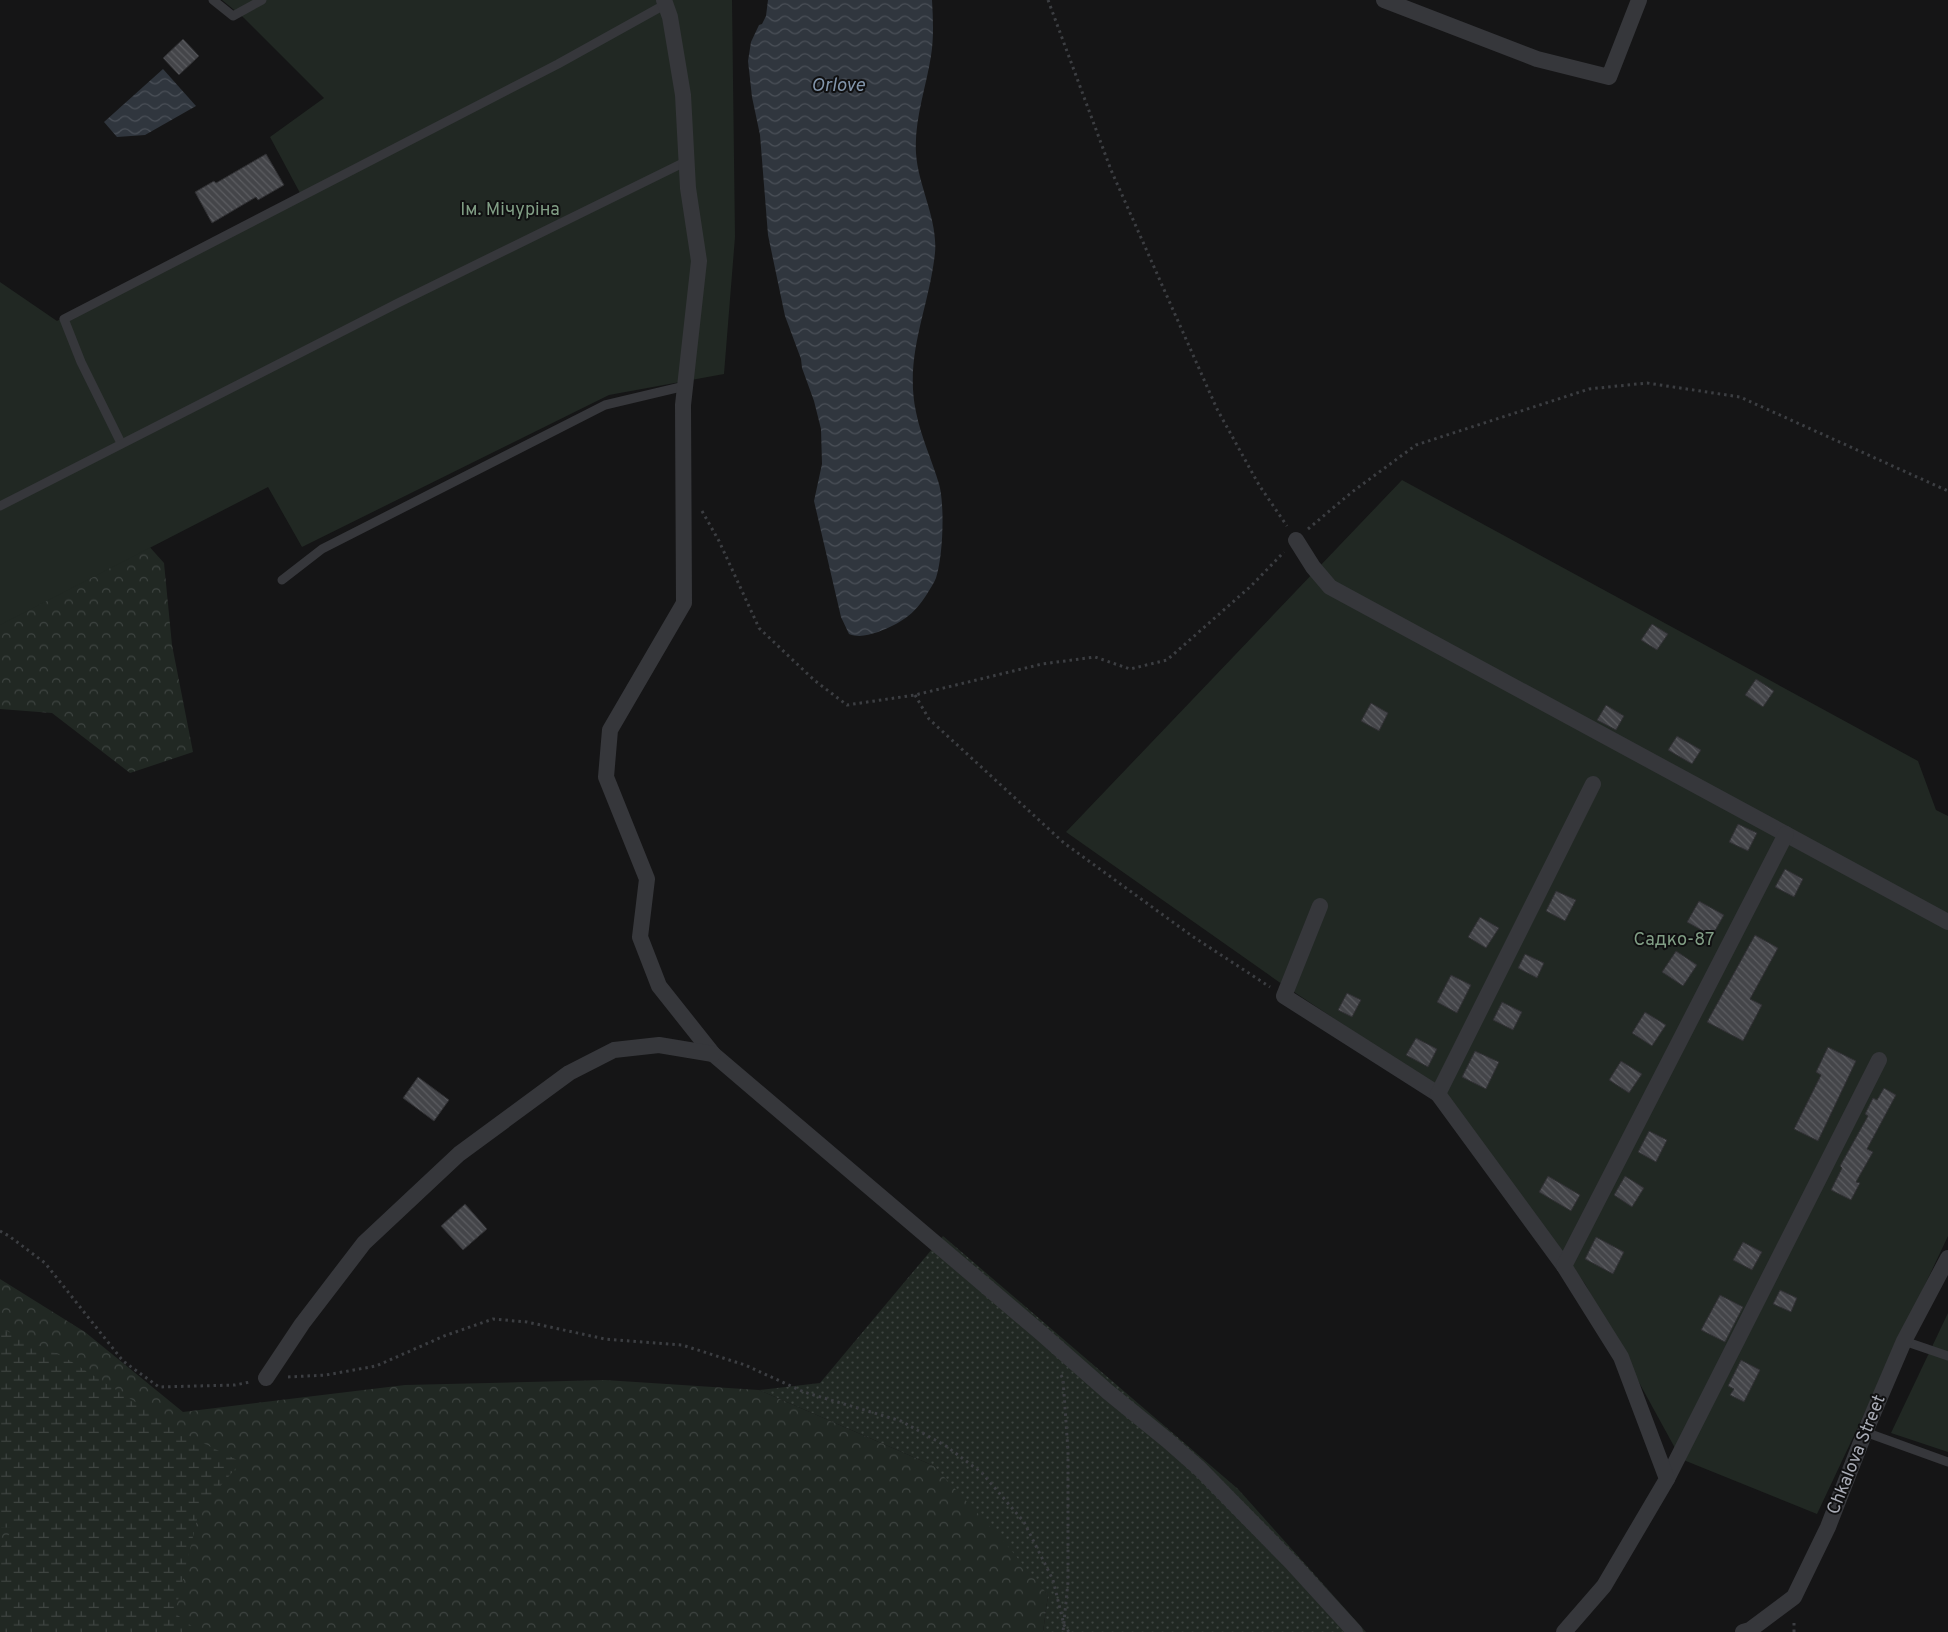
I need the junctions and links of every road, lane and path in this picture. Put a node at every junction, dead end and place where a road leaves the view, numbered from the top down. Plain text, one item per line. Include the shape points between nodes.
1 (213, 0) edge
2 (262, 0) edge
3 (1048, 0) edge
4 (1384, 0) edge
5 (1639, 0) edge
6 (665, 2) edge
7 (687, 162) junction
8 (685, 386) junction
9 (121, 443) junction
10 (1948, 491) edge
11 (0, 506) edge
12 (701, 509) dead end
13 (1296, 540) junction
14 (282, 580) dead end
15 (915, 695) junction
16 (1593, 784) dead end
17 (1786, 834) junction
18 (1320, 906) dead end
19 (1948, 922) edge
20 (1284, 996) junction
21 (713, 1054) junction
22 (1879, 1060) dead end
23 (1438, 1094) junction
24 (0, 1231) edge
25 (1948, 1258) edge
26 (1564, 1266) junction
27 (1904, 1341) junction
28 (1948, 1356) edge
29 (1059, 1372) dead end
30 (266, 1378) junction
31 (1865, 1432) junction
32 (1948, 1462) edge
33 (1667, 1479) junction
34 (1064, 1625) junction
35 (1064, 1632) edge
36 (1069, 1632) edge
37 (1355, 1632) edge
38 (1564, 1632) edge
39 (1743, 1632) edge

1 - 2 lane via 233,16
3 - 13 path via 1111,170 1217,410 1258,484
4 - 5 street via 1537,59 1608,77
6 - 7 street via 683,95
6 - 9 lane via 558,64 64,319 81,362
7 - 8 street via 699,261
7 - 9 lane
8 - 14 lane via 605,405 322,549
8 - 21 street via 684,603 610,730 606,777 647,879 640,937 659,986
9 - 11 lane
10 - 13 path via 1740,397 1648,383 1589,389 1416,445 1352,492
12 - 15 path via 759,628 814,680 846,706
13 - 15 path via 1251,586 1167,660 1130,669 1095,657 1042,664
13 - 17 street via 1313,568 1330,587
15 - 20 path via 928,719 1064,843 1192,936
16 - 23 street
17 - 19 street
17 - 26 street
18 - 20 street
20 - 23 street
21 - 30 street via 659,1045 614,1050 569,1073 459,1154 364,1243 302,1324
21 - 37 street via 1200,1469
22 - 33 street
23 - 26 street
24 - 30 path via 45,1263 123,1361 159,1387 235,1386
25 - 27 street, Chkalova Street
26 - 33 street via 1621,1357
27 - 28 lane
27 - 31 street, Chkalova Street
29 - 34 path via 1063,1380 1068,1451 1068,1582
30 - 34 path via 326,1375 376,1366 493,1319 527,1322 605,1339 682,1345 745,1365 804,1392 901,1421 946,1446 982,1473 1024,1522 1053,1580
31 - 32 lane
31 - 39 street, Chkalova Street via 1828,1527 1794,1597
33 - 38 street via 1604,1586
34 - 35 path
34 - 36 path

